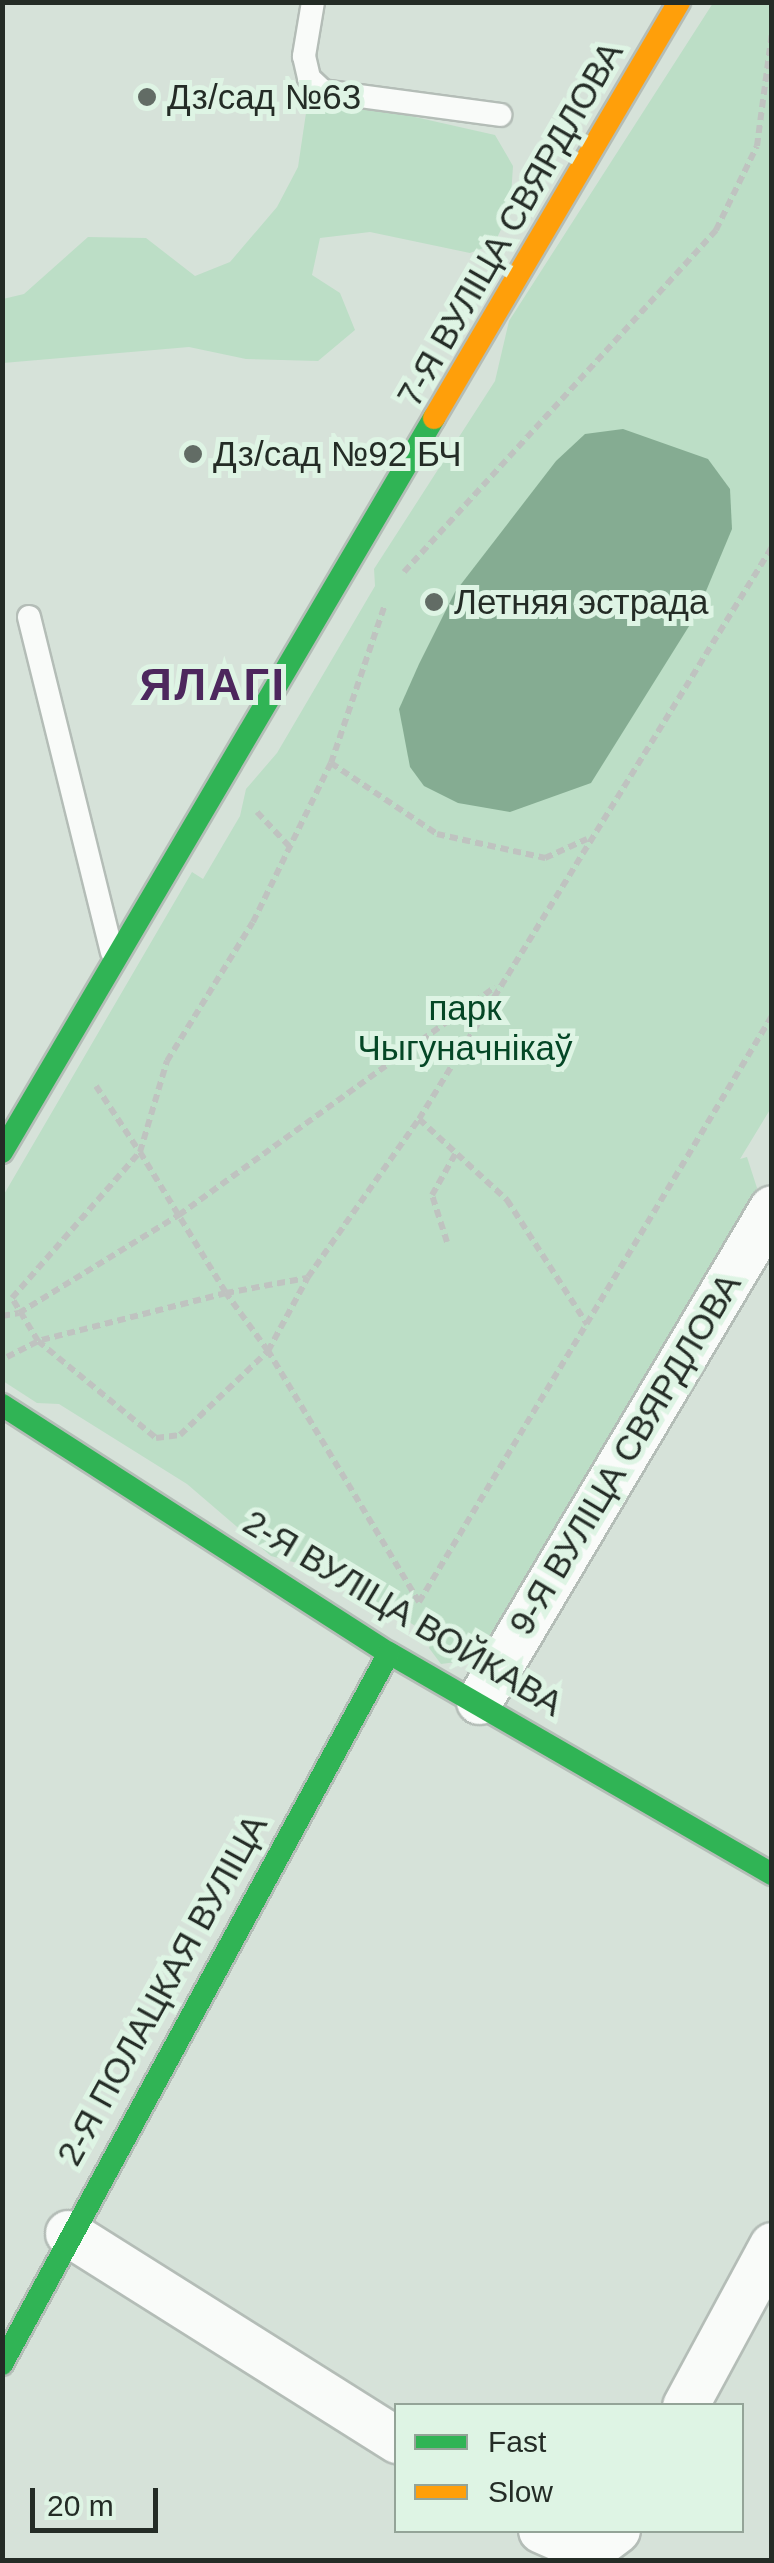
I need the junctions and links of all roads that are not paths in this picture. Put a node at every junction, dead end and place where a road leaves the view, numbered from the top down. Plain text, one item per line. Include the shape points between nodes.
1 (313, 2) edge
2 (679, 2) edge
3 (500, 114) dead end
4 (29, 617) dead end
5 (115, 966) junction
6 (2, 1152) edge
7 (772, 1208) edge
8 (2, 1404) edge
9 (389, 1653) junction
10 (479, 1700) junction
11 (772, 1874) edge
12 (68, 2233) junction
13 (772, 2245) edge
14 (2, 2364) edge
15 (687, 2403) edge
16 (394, 2439) edge
17 (548, 2533) edge
18 (613, 2533) edge

1 - 3 lane via 304,56 309,78 323,91
2 - 5 street, 7-Я ВУЛІЦА СВЯРДЛОВА
4 - 5 lane
5 - 6 street, 7-Я ВУЛІЦА СВЯРДЛОВА
7 - 10 street, 9-Я ВУЛІЦА СВЯРДЛОВА
8 - 9 street, 2-Я ВУЛІЦА ВОЙКАВА
9 - 10 street, 2-Я ВУЛІЦА ВОЙКАВА
9 - 12 street, 2-Я ПОЛАЦКАЯ ВУЛІЦА
10 - 11 street, 2-Я ВУЛІЦА ВОЙКАВА
12 - 14 street, 2-Я ПОЛАЦКАЯ ВУЛІЦА
12 - 16 street
13 - 15 street
17 - 18 street via 590,2550

